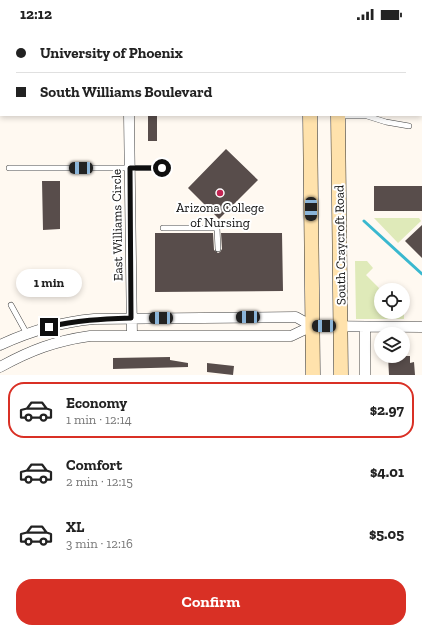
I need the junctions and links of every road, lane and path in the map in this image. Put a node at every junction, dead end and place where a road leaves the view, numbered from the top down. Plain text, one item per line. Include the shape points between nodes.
1 (129, 116) edge
2 (310, 116) edge
3 (336, 116) edge
4 (367, 116) edge
5 (409, 126) dead end
6 (9, 168) dead end
7 (130, 168) junction
8 (162, 168) dead end
9 (163, 228) dead end
10 (218, 249) dead end
11 (11, 305) dead end
12 (131, 318) junction
13 (312, 326) junction
14 (340, 326) junction
15 (365, 327) junction
16 (422, 327) edge
17 (27, 334) junction
18 (132, 336) junction
19 (0, 345) edge
20 (0, 367) edge
21 (312, 375) edge
22 (341, 375) edge
23 (365, 375) edge

1 - 7 street, East Williams Circle
2 - 13 main road
3 - 14 main road, South Craycroft Road
4 - 5 lane
6 - 7 lane
7 - 8 lane
7 - 12 street, East Williams Circle
9 - 10 lane via 217,228
11 - 17 lane
12 - 13 street via 296,317
12 - 17 street via 71,322
12 - 18 street, East Williams Circle
13 - 14 street
13 - 18 street via 291,336
13 - 21 main road
14 - 15 street
14 - 22 main road, South Craycroft Road
15 - 16 street
15 - 23 street
17 - 19 street
18 - 20 street via 90,336 57,341

